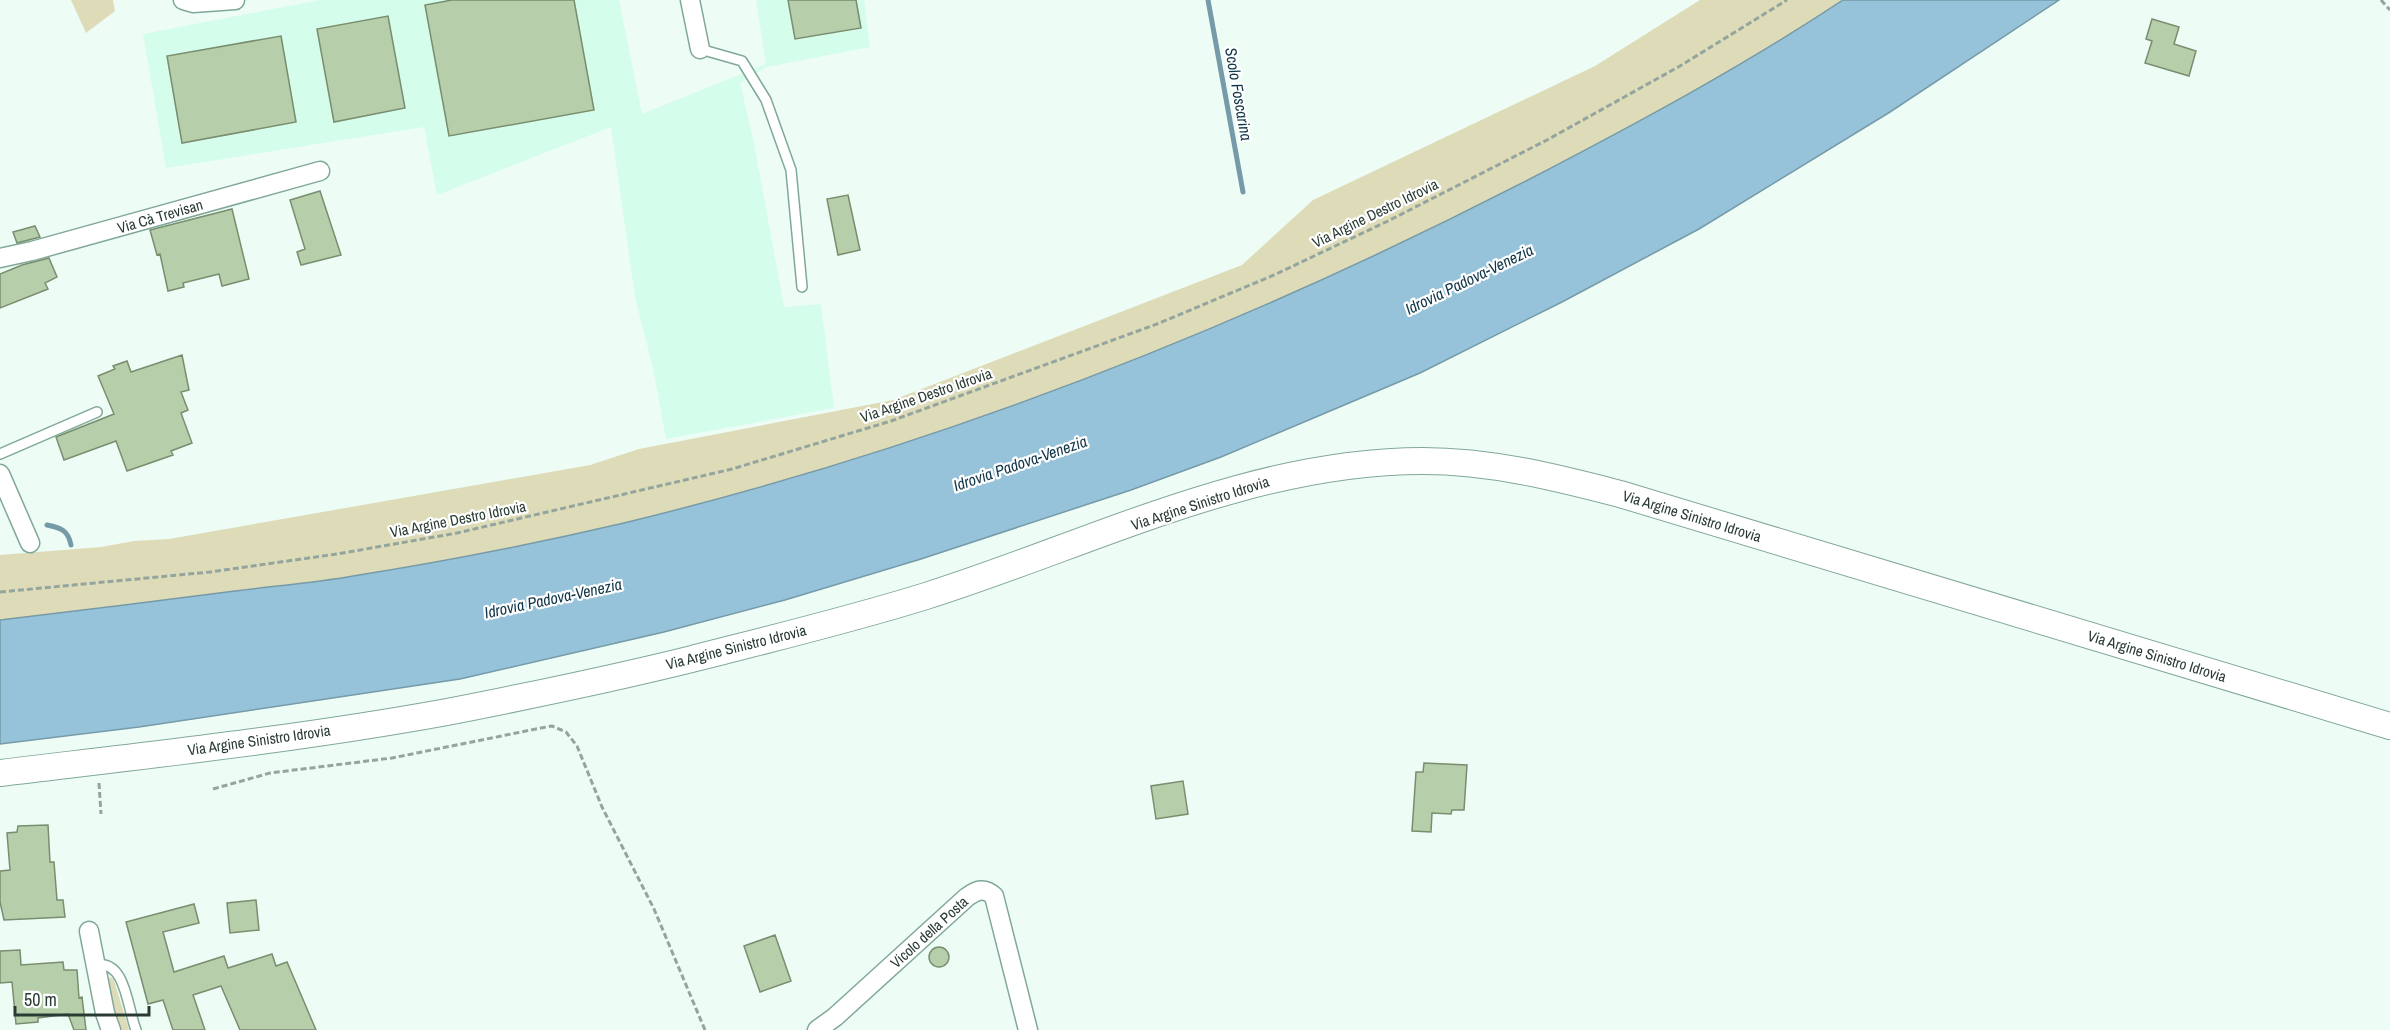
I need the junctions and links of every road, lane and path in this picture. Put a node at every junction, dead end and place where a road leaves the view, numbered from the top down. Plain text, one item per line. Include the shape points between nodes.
1 (183, 0) edge
2 (235, 0) edge
3 (690, 0) edge
4 (1787, 0) edge
5 (2381, 0) edge
6 (2390, 10) edge
7 (700, 49) joint
8 (320, 171) dead end
9 (0, 258) edge
10 (802, 287) dead end
11 (97, 412) dead end
12 (0, 454) edge
13 (0, 474) edge
14 (30, 543) dead end
15 (0, 592) edge
16 (2390, 726) edge
17 (0, 773) edge
18 (99, 777) dead end
19 (213, 789) dead end
20 (101, 814) dead end
21 (89, 931) dead end
22 (95, 965) junction
23 (111, 1030) edge
24 (136, 1030) edge
25 (705, 1030) edge
26 (817, 1030) edge
27 (1028, 1030) edge

1 - 2 street
3 - 7 street
4 - 15 path, Via Argine Destro Idrovia via 1680,66 1547,140 1285,270 1157,324 891,421 732,469 457,533 210,572
5 - 6 path
7 - 10 lane via 742,61 766,100 791,170
8 - 9 street, Via Cà Trevisan
11 - 12 lane
13 - 14 street
16 - 17 main road, Via Argine Sinistro Idrovia via 1578,483 1508,468 1422,461 1349,466 1270,480 1198,501 926,596 688,660 543,692 301,735
18 - 20 path
19 - 25 path via 270,773 392,758 552,726 566,732 577,746 602,807 654,909
21 - 22 street
22 - 23 street
22 - 24 lane via 106,964 119,973
26 - 27 street, Vicolo della Posta via 967,897 981,889 994,896

